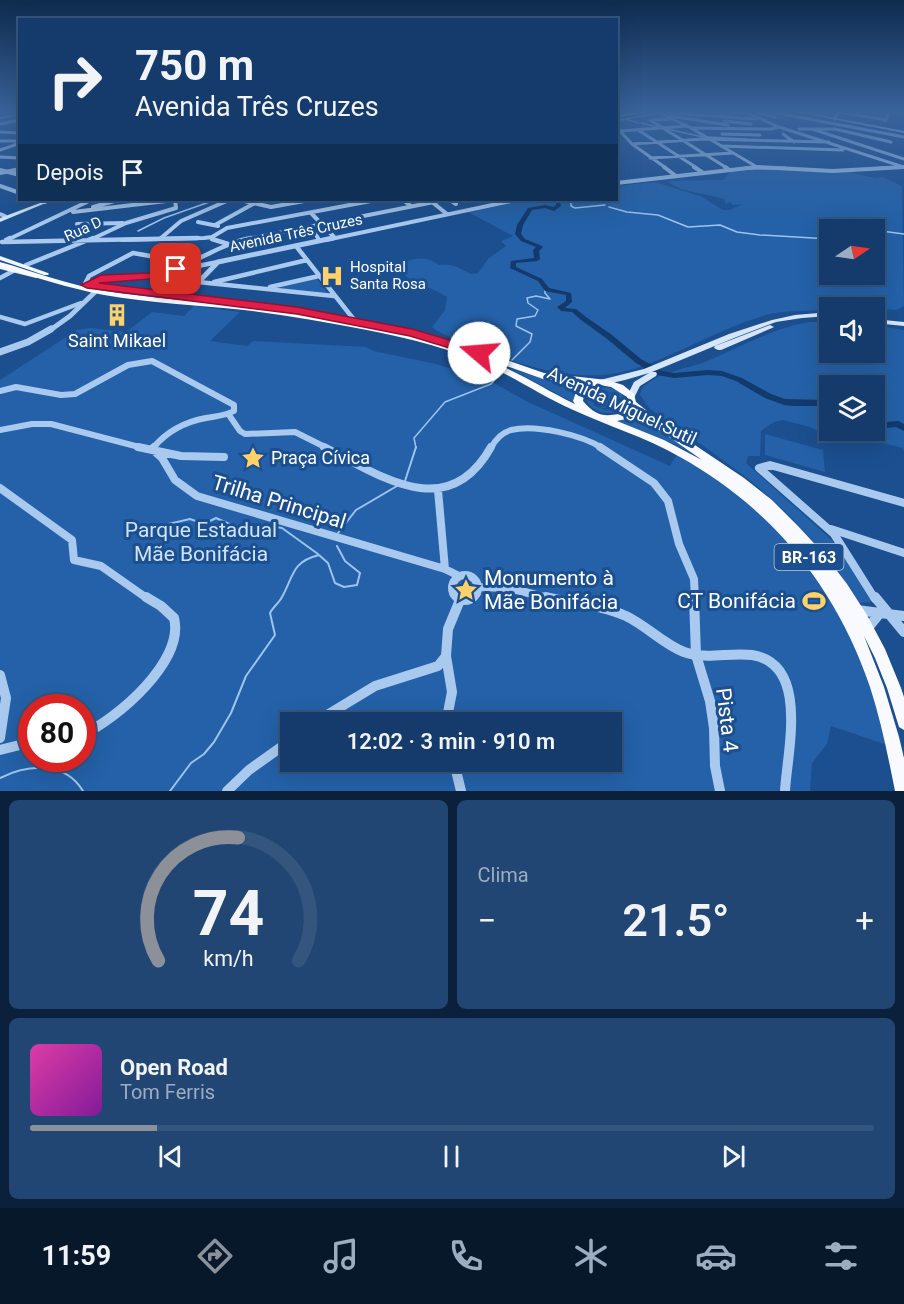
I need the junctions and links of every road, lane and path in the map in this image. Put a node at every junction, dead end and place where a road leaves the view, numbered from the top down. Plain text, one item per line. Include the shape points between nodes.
1 (638, 149) edge
2 (667, 149) edge
3 (696, 149) edge
4 (726, 149) edge
5 (780, 149) edge
6 (850, 149) edge
7 (872, 149) edge
8 (879, 149) edge
9 (853, 150) junction
10 (875, 150) junction
11 (860, 152) junction
12 (733, 153) junction
13 (706, 155) junction
14 (0, 157) edge
15 (679, 157) junction
16 (18, 158) edge
17 (650, 158) junction
18 (903, 158) edge
19 (757, 167) junction
20 (904, 167) edge
21 (728, 169) junction
22 (17, 170) edge
23 (2, 172) edge
24 (702, 172) junction
25 (18, 175) edge
26 (676, 176) junction
27 (618, 183) edge
28 (0, 186) edge
29 (8, 189) junction
30 (0, 192) edge
31 (18, 192) edge
32 (42, 201) edge
33 (89, 201) edge
34 (115, 201) edge
35 (152, 201) edge
36 (166, 201) edge
37 (175, 201) edge
38 (227, 201) edge
39 (244, 201) edge
40 (304, 201) edge
41 (365, 201) edge
42 (371, 201) edge
43 (404, 201) edge
44 (431, 201) edge
45 (452, 201) edge
46 (498, 201) edge
47 (140, 204) junction
48 (254, 204) junction
49 (456, 204) dead end
50 (411, 206) junction
51 (350, 208) dead end
52 (338, 210) dead end
53 (381, 212) junction
54 (73, 213) junction
55 (312, 214) dead end
56 (447, 214) junction
57 (1, 217) edge
58 (357, 217) junction
59 (51, 219) junction
60 (345, 219) junction
61 (198, 222) dead end
62 (126, 223) junction
63 (79, 224) dead end
64 (324, 224) junction
65 (215, 225) junction
66 (310, 226) junction
67 (228, 228) junction
68 (161, 238) junction
69 (318, 238) dead end
70 (335, 238) junction
71 (212, 239) dead end
72 (90, 240) junction
73 (236, 241) junction
74 (1, 242) edge
75 (228, 244) junction
76 (296, 246) junction
77 (307, 260) junction
78 (0, 262) edge
79 (218, 262) junction
80 (190, 263) junction
81 (26, 265) junction
82 (13, 271) junction
83 (44, 275) junction
84 (319, 276) junction
85 (0, 278) edge
86 (198, 282) junction
87 (86, 283) junction
88 (209, 283) junction
89 (264, 288) junction
90 (97, 291) junction
91 (334, 296) junction
92 (184, 297) junction
93 (81, 303) junction
94 (0, 317) edge
95 (819, 318) edge
96 (885, 320) edge
97 (355, 321) junction
98 (904, 322) edge
99 (0, 352) edge
100 (649, 373) junction
101 (599, 382) junction
102 (0, 391) edge
103 (632, 400) junction
104 (229, 416) junction
105 (594, 416) junction
106 (0, 430) edge
107 (152, 449) junction
108 (224, 457) dead end
109 (0, 488) edge
110 (438, 490) junction
111 (904, 503) edge
112 (828, 528) junction
113 (904, 553) edge
114 (445, 569) junction
115 (459, 576) junction
116 (478, 587) junction
117 (460, 600) junction
118 (856, 610) junction
119 (885, 614) junction
120 (904, 616) edge
121 (867, 629) junction
122 (904, 632) edge
123 (696, 655) junction
124 (446, 656) junction
125 (0, 675) edge
126 (331, 712) edge
127 (448, 712) edge
128 (904, 722) edge
129 (96, 728) edge
130 (0, 738) edge
131 (18, 746) edge
132 (280, 748) edge
133 (0, 750) edge
134 (456, 772) edge
135 (227, 791) edge
136 (461, 791) edge
137 (720, 791) edge
138 (785, 791) edge
139 (903, 791) edge

1 - 17 street
2 - 15 street
3 - 13 street
4 - 12 street
5 - 9 street
6 - 9 street
7 - 10 street
8 - 10 street
9 - 11 street
10 - 11 street
10 - 18 street
11 - 20 street
12 - 13 street
12 - 19 street
13 - 15 street
13 - 21 street
14 - 16 street
15 - 17 street
15 - 24 street
17 - 26 street
19 - 20 street via 833,171
19 - 21 street
21 - 24 street
22 - 23 street
23 - 25 street
24 - 26 street
26 - 27 street
28 - 29 street
29 - 30 street
29 - 31 street
32 - 57 main road
33 - 59 street
34 - 54 street
35 - 47 street
36 - 47 street
37 - 62 street, Rua D via 176,208
38 - 68 street via 181,221
39 - 48 street
40 - 48 street via 271,207
41 - 67 street
42 - 53 street
43 - 50 street
44 - 50 street
44 - 56 street
45 - 49 street
46 - 56 street, Avenida Três Cruzes
47 - 54 street
48 - 65 street
50 - 53 street
51 - 58 street
52 - 60 street
53 - 58 street
54 - 59 street
55 - 64 street
56 - 70 street, Avenida Três Cruzes
58 - 60 street
59 - 74 street
60 - 64 street
61 - 65 street
62 - 63 street
62 - 72 street, Rua D
64 - 66 street
64 - 70 street
65 - 67 street
66 - 69 street
66 - 73 street
67 - 68 street via 212,237
67 - 73 street
68 - 72 street
70 - 76 street, Avenida Três Cruzes
71 - 75 street
72 - 74 street
72 - 81 street, Rua D
73 - 75 street
75 - 80 street
76 - 77 street
76 - 79 street, Avenida Três Cruzes
77 - 84 street
77 - 88 street
78 - 81 main road, Avenida Miguel Sutil / BR-163
78 - 82 main road, Avenida Miguel Sutil / BR-163
78 - 83 highway, BR-163
79 - 80 street, Avenida Três Cruzes via 193,267
79 - 86 street
80 - 87 street, Avenida Três Cruzes via 157,275
80 - 87 street via 132,253 89,276
81 - 83 main road, Avenida Miguel Sutil / BR-163
82 - 83 main road, Avenida Miguel Sutil / BR-163
82 - 85 street
83 - 87 highway, Avenida Miguel Sutil / BR-163
83 - 90 highway, Avenida Miguel Sutil / BR-163
84 - 89 street
84 - 91 street
86 - 88 street
86 - 92 street
87 - 92 highway, Avenida Miguel Sutil / BR-163
88 - 89 street
89 - 91 street
90 - 93 street
90 - 105 highway, Avenida Miguel Sutil / BR-163 via 272,311 412,338 476,357
91 - 97 street
92 - 97 highway, Avenida Miguel Sutil / BR-163
93 - 94 street via 25,324
93 - 99 street via 71,315 34,340
95 - 100 main road via 771,327
96 - 98 main road
97 - 101 highway, Avenida Miguel Sutil / BR-163 via 417,334 543,375
100 - 101 main road
100 - 103 main road via 637,384
101 - 103 highway, BR-163 via 619,387
101 - 105 highway via 581,389 578,396 580,405
102 - 104 street via 16,387 75,394 128,365 152,361 234,405
103 - 105 highway via 631,412 621,418
103 - 118 highway, Avenida Miguel Sutil / BR-163 via 651,420 774,509 824,563
104 - 107 street via 187,423 160,438
104 - 110 street via 245,434 295,432 400,485
105 - 139 highway, Avenida Miguel Sutil / BR-163 via 675,449 711,469 766,512 806,553 839,602 873,671 886,710
106 - 107 street via 48,424
107 - 108 street via 207,459
107 - 114 street, Trilha Principal via 173,477 197,496
109 - 129 street via 72,540 74,560 100,566 161,606 177,625 164,663
110 - 114 street
110 - 123 street, Pista 4 via 474,470 497,437 512,430 547,430 581,439 623,461 654,483 672,507 679,544 694,579
111 - 112 street via 770,465 760,466 761,472
112 - 113 street
112 - 119 street
114 - 115 street, Trilha Principal
115 - 116 street, Trilha Principal via 472,577
115 - 117 street via 451,590
116 - 117 street via 473,598
116 - 123 street via 520,588 607,610 626,616 659,638
117 - 124 street via 448,628
118 - 119 street
118 - 121 highway, Avenida Miguel Sutil / BR-163
119 - 120 street
119 - 121 street
119 - 122 street
121 - 128 highway, Avenida Miguel Sutil / BR-163
123 - 137 street, Pista 4 via 710,701
123 - 138 street via 761,657 778,669 791,712
124 - 126 street via 433,669 381,683
124 - 127 street via 452,692
125 - 130 street via 7,699
131 - 133 street
132 - 135 street
134 - 136 street

